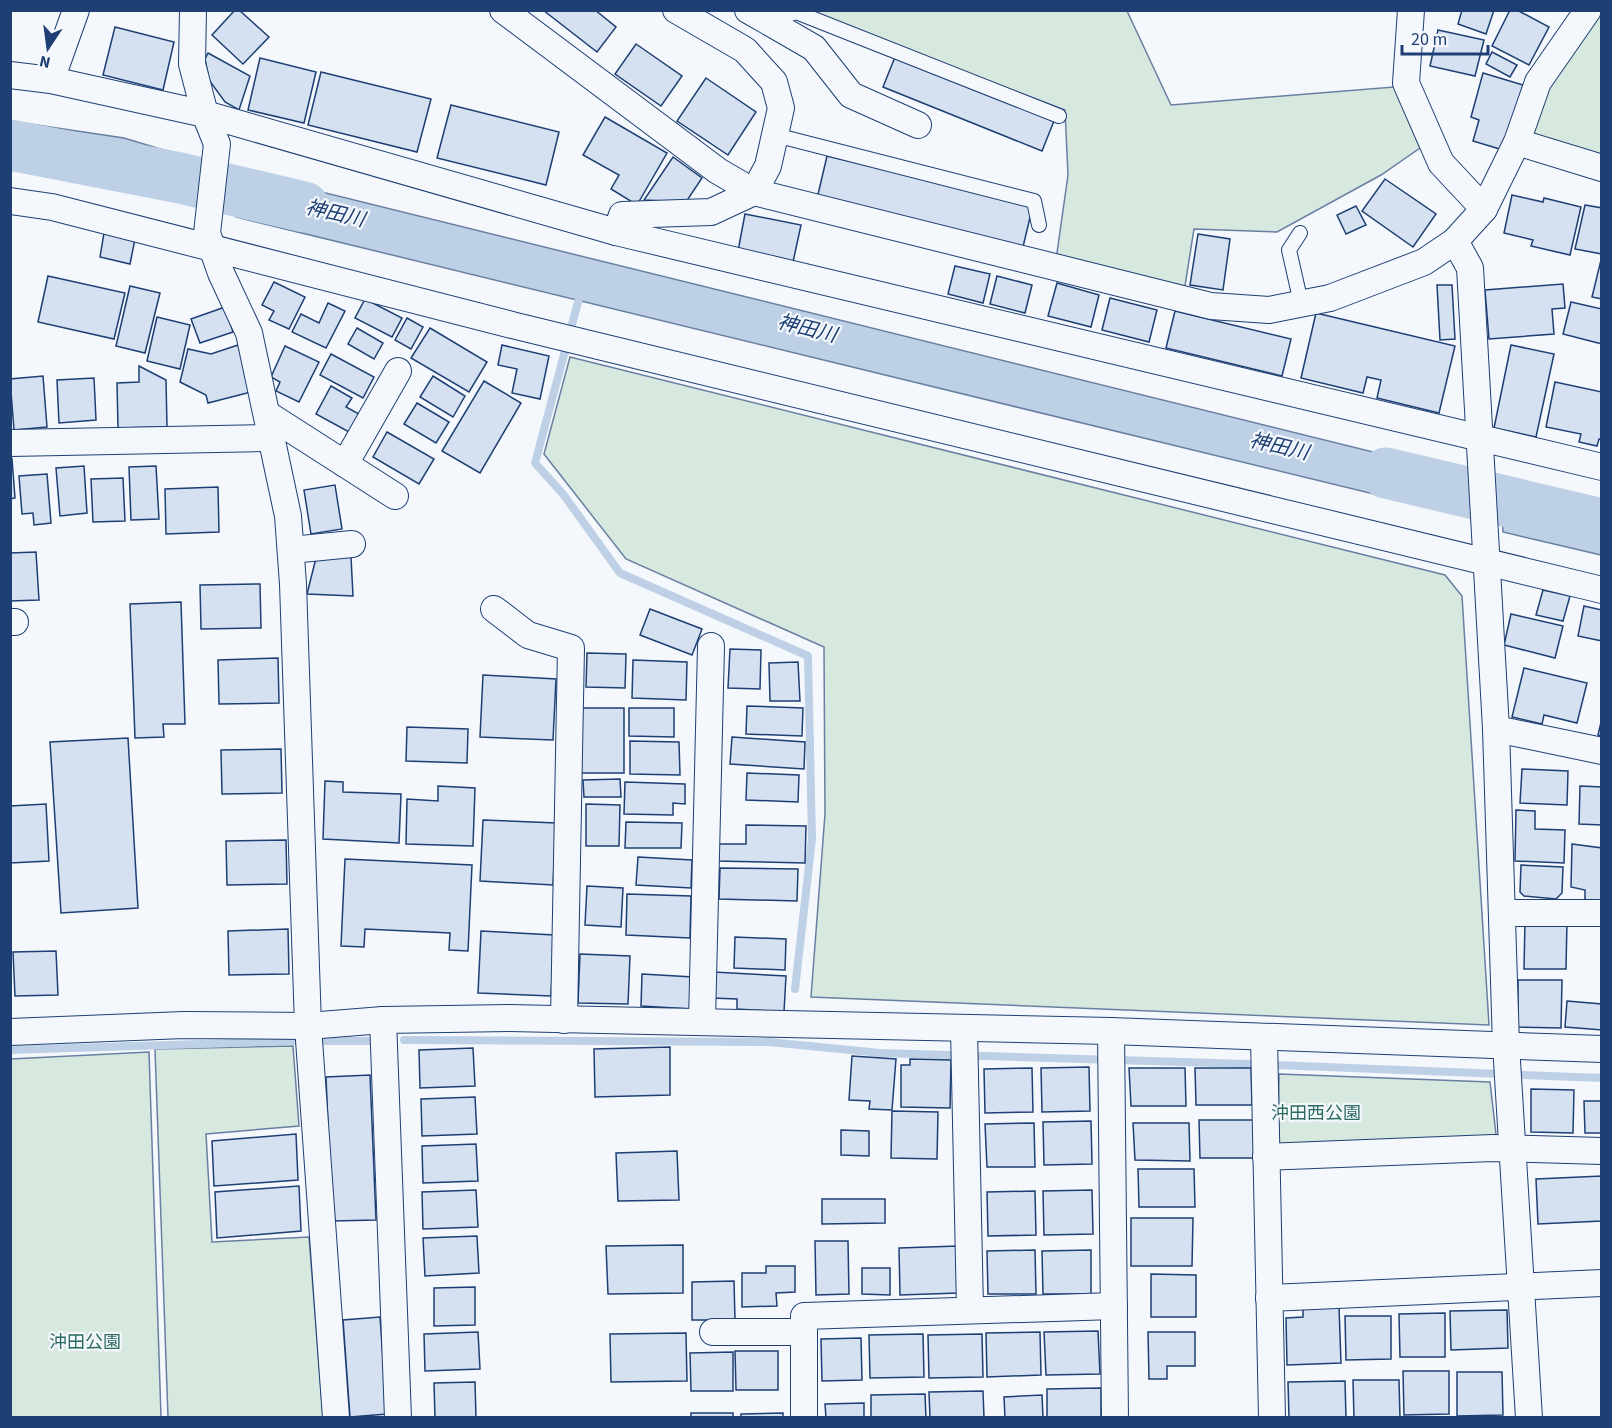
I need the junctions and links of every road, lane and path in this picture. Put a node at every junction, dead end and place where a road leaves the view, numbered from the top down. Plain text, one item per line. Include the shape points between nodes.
1 (75, 10) edge
2 (193, 10) edge
3 (503, 10) edge
4 (676, 10) edge
5 (1412, 10) edge
6 (1588, 10) edge
7 (757, 16) edge
8 (10, 75) edge
9 (51, 80) junction
10 (205, 114) junction
11 (1059, 116) dead end
12 (918, 125) dead end
13 (775, 135) junction
14 (1517, 142) junction
15 (1602, 168) edge
16 (754, 192) junction
17 (10, 201) edge
18 (1484, 209) junction
19 (1039, 225) dead end
20 (616, 232) junction
21 (1300, 233) dead end
22 (209, 239) junction
23 (1455, 241) junction
24 (1301, 303) junction
25 (398, 371) dead end
26 (270, 426) junction
27 (10, 442) edge
28 (1482, 445) junction
29 (345, 464) junction
30 (1602, 467) edge
31 (395, 496) dead end
32 (352, 544) dead end
33 (291, 550) junction
34 (1486, 558) junction
35 (1602, 590) edge
36 (494, 609) dead end
37 (711, 646) dead end
38 (1496, 729) junction
39 (1602, 751) edge
40 (1502, 913) junction
41 (1602, 913) edge
42 (383, 1020) junction
43 (564, 1020) junction
44 (702, 1022) junction
45 (308, 1026) junction
46 (10, 1032) edge
47 (965, 1047) junction
48 (1602, 1049) edge
49 (1112, 1050) junction
50 (1264, 1055) junction
51 (1507, 1063) junction
52 (1512, 1148) junction
53 (1602, 1151) edge
54 (1266, 1157) junction
55 (1602, 1283) edge
56 (1520, 1286) junction
57 (1269, 1298) junction
58 (1114, 1306) junction
59 (970, 1309) junction
60 (713, 1332) dead end
61 (804, 1332) junction
62 (336, 1418) edge
63 (398, 1418) edge
64 (804, 1418) edge
65 (1115, 1418) edge
66 (1272, 1418) edge
67 (1528, 1418) edge

1 - 9 street
2 - 10 street via 192,64
3 - 16 street via 718,171
4 - 13 street via 745,50 774,82 781,108
5 - 18 street via 1406,83 1441,163
6 - 14 street via 1538,82
7 - 11 lane via 796,12
7 - 12 street via 814,48 851,95
8 - 9 street
9 - 10 street
10 - 20 street
10 - 22 street via 216,144
13 - 16 street via 768,166
13 - 19 lane via 1034,201
14 - 15 street
14 - 18 street
16 - 20 street via 711,212 622,214
16 - 24 street via 1211,306 1269,310
17 - 22 street
18 - 23 street
20 - 28 street
21 - 24 lane via 1289,250
22 - 26 street via 249,333
22 - 34 street via 516,326
23 - 24 street via 1424,262 1330,298
23 - 28 street via 1470,268
25 - 29 street
26 - 27 street
26 - 29 street
26 - 33 street
28 - 30 street
28 - 34 street
29 - 31 street
32 - 33 street
33 - 45 street
34 - 35 street
34 - 38 street
36 - 43 street via 528,635 571,648
37 - 44 street
38 - 39 street
38 - 40 street
40 - 41 street
40 - 51 street
42 - 43 street
42 - 45 street
42 - 63 street
43 - 44 street
44 - 47 street
45 - 46 street via 184,1025
45 - 62 street
47 - 49 street
47 - 59 street
48 - 51 street
49 - 50 street
49 - 58 street
50 - 51 street
50 - 54 street
51 - 52 street
52 - 53 street
52 - 54 street
52 - 56 street
54 - 57 street
55 - 56 street
56 - 57 street
56 - 67 street
57 - 66 street
58 - 59 street
58 - 65 street
59 - 61 street via 804,1316
60 - 61 street
61 - 64 street

